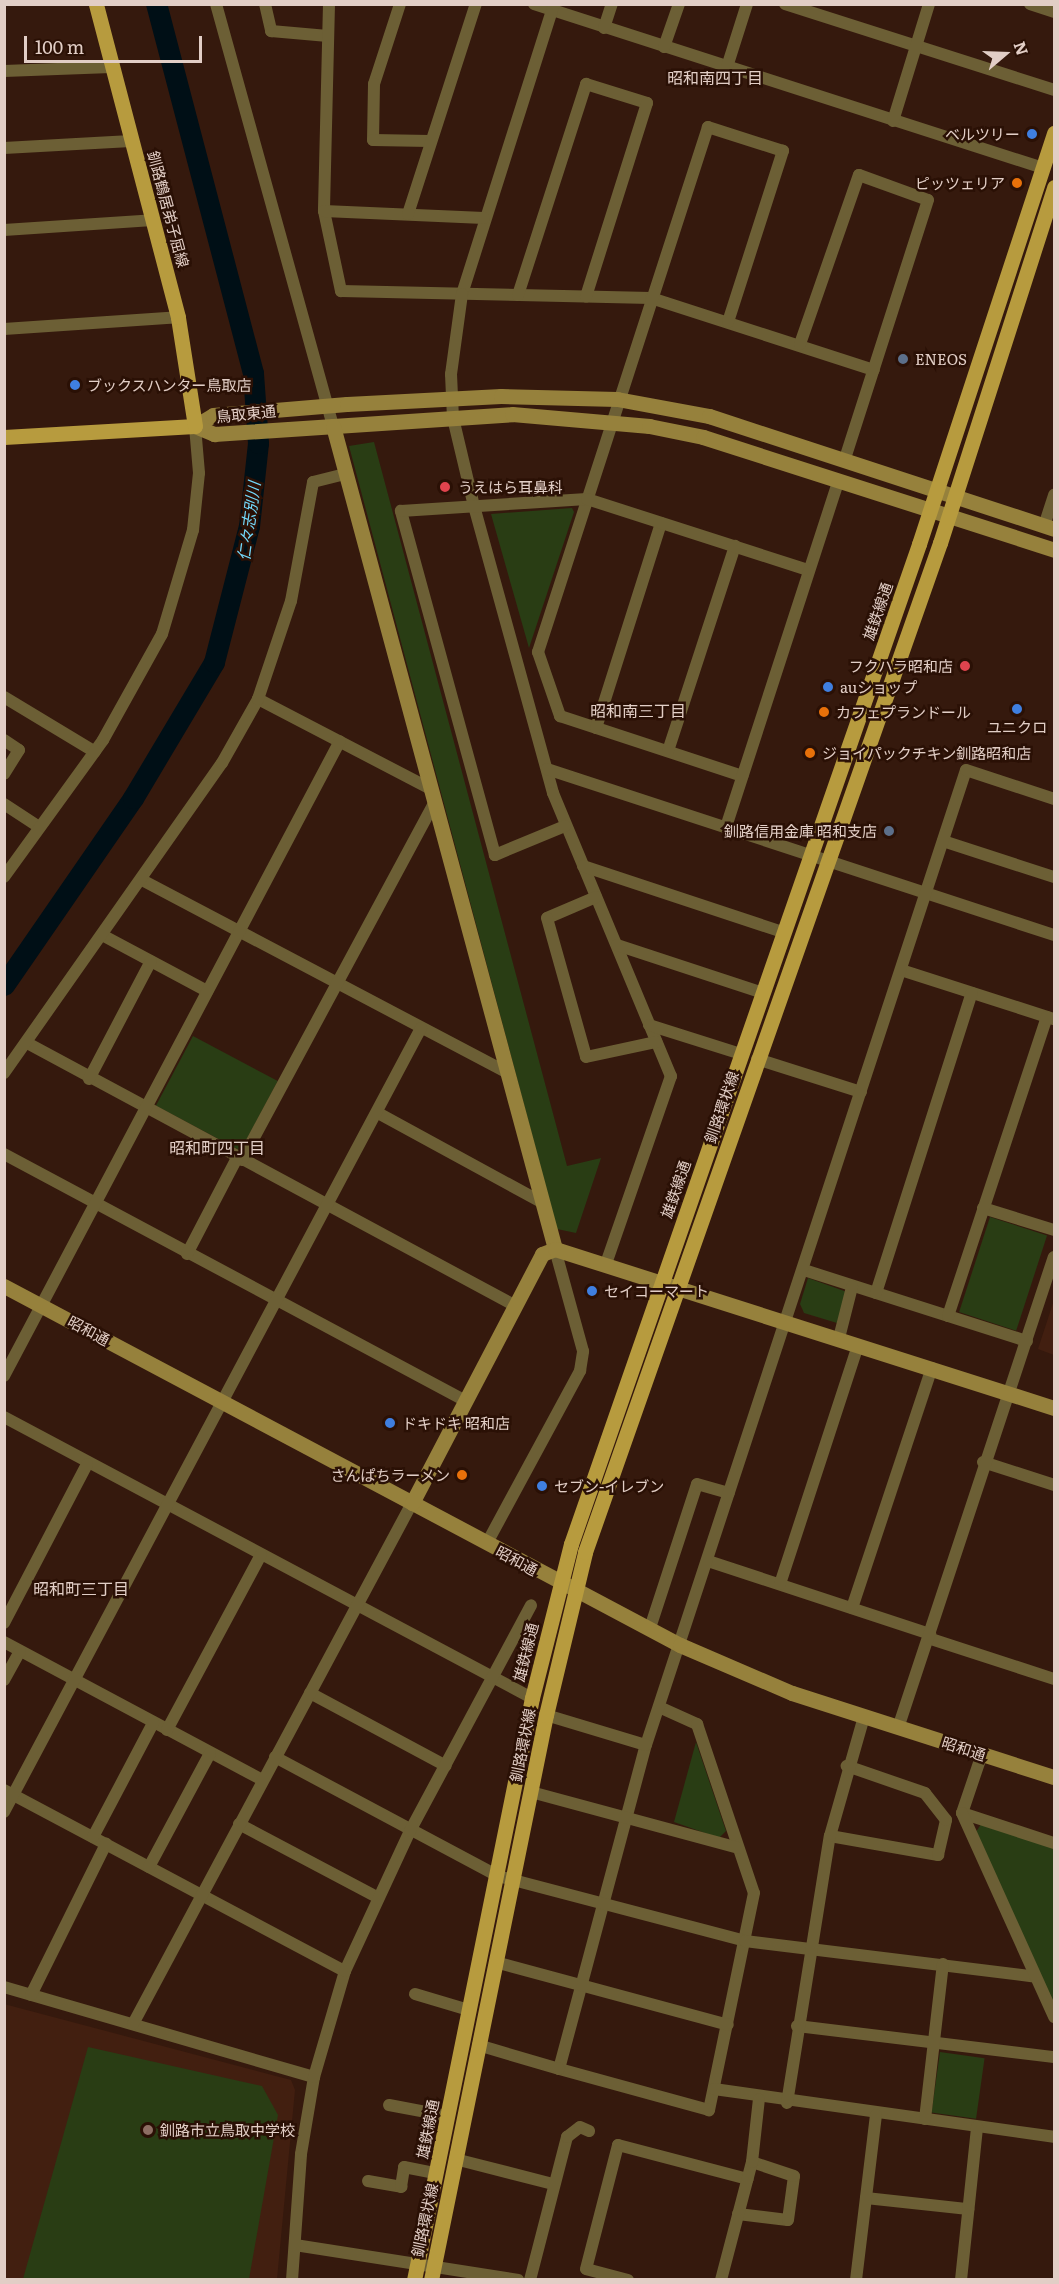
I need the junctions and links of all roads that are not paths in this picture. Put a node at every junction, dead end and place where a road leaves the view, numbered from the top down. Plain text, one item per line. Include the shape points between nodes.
1 (96, 4) edge
2 (216, 4) edge
3 (265, 4) edge
4 (329, 4) edge
5 (400, 4) edge
6 (476, 4) edge
7 (534, 4) edge
8 (612, 4) edge
9 (679, 4) edge
10 (747, 4) edge
11 (785, 4) edge
12 (929, 4) edge
13 (1030, 4) edge
14 (554, 7) edge
15 (1054, 12) edge
16 (604, 28) junction
17 (328, 36) junction
18 (915, 46) junction
19 (664, 47) junction
20 (111, 67) junction
21 (727, 67) junction
22 (4, 71) edge
23 (1054, 90) edge
24 (892, 121) junction
25 (1054, 133) edge
26 (131, 141) junction
27 (430, 141) junction
28 (4, 148) edge
29 (1043, 168) junction
30 (1054, 187) edge
31 (324, 211) junction
32 (408, 214) junction
33 (484, 218) junction
34 (153, 220) junction
35 (4, 230) edge
36 (462, 294) junction
37 (518, 295) junction
38 (586, 297) junction
39 (651, 298) junction
40 (178, 317) junction
41 (728, 322) junction
42 (4, 329) edge
43 (800, 344) junction
44 (874, 370) junction
45 (452, 399) junction
46 (617, 399) junction
47 (328, 406) junction
48 (453, 418) junction
49 (610, 420) junction
50 (195, 426) junction
51 (333, 426) junction
52 (4, 437) edge
53 (845, 459) junction
54 (346, 474) junction
55 (839, 480) junction
56 (936, 490) junction
57 (1054, 495) edge
58 (954, 496) junction
59 (587, 499) junction
60 (474, 506) junction
61 (930, 509) junction
62 (949, 514) junction
63 (661, 523) junction
64 (1049, 528) edge
65 (735, 546) junction
66 (1054, 550) edge
67 (808, 570) junction
68 (4, 697) edge
69 (258, 699) junction
70 (596, 728) junction
71 (4, 740) edge
72 (340, 741) junction
73 (668, 751) junction
74 (95, 752) junction
75 (547, 769) junction
76 (4, 774) edge
77 (742, 776) junction
78 (429, 788) junction
79 (1054, 799) edge
80 (4, 804) edge
81 (433, 805) junction
82 (564, 826) junction
83 (39, 827) junction
84 (726, 827) junction
85 (943, 840) junction
86 (810, 856) junction
87 (827, 861) junction
88 (583, 866) junction
89 (4, 877) edge
90 (1054, 877) edge
91 (142, 880) junction
92 (926, 893) junction
93 (596, 897) junction
94 (238, 931) junction
95 (785, 933) junction
96 (1054, 935) edge
97 (104, 936) junction
98 (617, 945) junction
99 (151, 961) junction
100 (901, 970) junction
101 (335, 983) junction
102 (207, 991) junction
103 (763, 993) junction
104 (972, 993) junction
105 (1051, 1018) edge
106 (649, 1024) junction
107 (421, 1028) junction
108 (656, 1042) junction
109 (29, 1044) junction
110 (741, 1054) junction
111 (757, 1059) junction
112 (506, 1072) junction
113 (4, 1073) edge
114 (89, 1079) junction
115 (861, 1092) junction
116 (143, 1108) junction
117 (378, 1113) junction
118 (4, 1154) edge
119 (240, 1159) junction
120 (94, 1202) junction
121 (541, 1202) junction
122 (327, 1206) junction
123 (983, 1208) junction
124 (1054, 1230) edge
125 (555, 1249) junction
126 (187, 1254) junction
127 (1054, 1257) edge
128 (606, 1264) junction
129 (804, 1270) junction
130 (662, 1281) junction
131 (4, 1286) edge
132 (678, 1286) junction
133 (852, 1287) junction
134 (876, 1293) junction
135 (277, 1301) junction
136 (40, 1305) junction
137 (514, 1305) junction
138 (948, 1316) junction
139 (787, 1322) junction
140 (839, 1338) junction
141 (1027, 1341) junction
142 (858, 1345) junction
143 (932, 1368) junction
144 (6, 1369) edge
145 (1009, 1393) junction
146 (464, 1400) junction
147 (224, 1402) junction
148 (1054, 1408) edge
149 (4, 1417) edge
150 (984, 1462) junction
151 (87, 1464) junction
152 (1054, 1485) edge
153 (729, 1493) junction
154 (412, 1503) junction
155 (168, 1504) junction
156 (487, 1543) junction
157 (261, 1555) junction
158 (708, 1562) junction
159 (780, 1584) junction
160 (568, 1586) junction
161 (357, 1605) junction
162 (531, 1605) dead end
163 (852, 1608) junction
164 (4, 1623) edge
165 (650, 1628) junction
166 (929, 1636) junction
167 (4, 1642) edge
168 (680, 1645) junction
169 (20, 1651) junction
170 (491, 1677) junction
171 (1054, 1679) edge
172 (4, 1680) edge
173 (75, 1681) junction
174 (310, 1693) junction
175 (532, 1698) junction
176 (659, 1707) junction
177 (546, 1715) junction
178 (864, 1717) junction
179 (153, 1722) junction
180 (898, 1728) junction
181 (167, 1730) junction
182 (646, 1745) junction
183 (210, 1753) junction
184 (982, 1754) junction
185 (275, 1757) junction
186 (446, 1766) junction
187 (847, 1766) junction
188 (1054, 1777) edge
189 (262, 1780) junction
190 (9, 1792) edge
191 (531, 1792) junction
192 (4, 1812) edge
193 (962, 1814) junction
194 (626, 1817) junction
195 (239, 1824) junction
196 (410, 1831) junction
197 (830, 1836) junction
198 (93, 1837) junction
199 (1054, 1843) edge
200 (106, 1844) junction
201 (738, 1848) junction
202 (149, 1867) junction
203 (505, 1878) junction
204 (200, 1894) junction
205 (377, 1898) junction
206 (603, 1903) junction
207 (745, 1941) junction
208 (811, 1948) junction
209 (495, 1962) junction
210 (943, 1964) junction
211 (345, 1971) junction
212 (1032, 1976) junction
213 (582, 1986) junction
214 (4, 1987) edge
215 (415, 1994) dead end
216 (31, 1995) junction
217 (469, 2010) junction
218 (1054, 2017) edge
219 (133, 2024) junction
220 (728, 2025) junction
221 (797, 2026) junction
222 (934, 2042) junction
223 (478, 2045) junction
224 (1054, 2056) edge
225 (560, 2069) junction
226 (314, 2077) junction
227 (714, 2089) junction
228 (759, 2099) junction
229 (787, 2103) junction
230 (389, 2105) dead end
231 (876, 2115) junction
232 (448, 2116) junction
233 (925, 2119) junction
234 (977, 2127) junction
235 (589, 2130) dead end
236 (1054, 2137) edge
237 (455, 2159) junction
238 (752, 2162) junction
239 (436, 2174) junction
240 (748, 2179) junction
241 (369, 2181) dead end
242 (553, 2184) junction
243 (866, 2198) junction
244 (968, 2209) junction
245 (738, 2214) junction
246 (295, 2245) junction
247 (418, 2262) junction
248 (434, 2264) junction
249 (292, 2280) edge
250 (414, 2280) edge
251 (430, 2280) edge
252 (518, 2280) edge
253 (530, 2280) edge
254 (628, 2280) edge
255 (721, 2280) edge
256 (856, 2280) edge
257 (961, 2280) edge

1 - 20 main road, 釧路鶴居弟子屈線
2 - 47 street
3 - 17 street via 271,31
4 - 17 street
5 - 27 street via 374,84 373,140
6 - 27 street
7 - 14 street
8 - 16 street
9 - 19 street
10 - 21 street
11 - 18 street
12 - 18 street
13 - 15 street
14 - 16 street
14 - 33 street
16 - 19 street
17 - 31 street
18 - 23 street
18 - 24 street
19 - 21 street
20 - 22 street
20 - 26 main road, 釧路鶴居弟子屈線
21 - 24 street
24 - 29 street
25 - 29 main road, 雄鉄線通
26 - 28 street
26 - 34 main road, 釧路鶴居弟子屈線
27 - 32 street
29 - 56 main road, 雄鉄線通
30 - 58 main road
31 - 32 street
31 - 36 street via 341,291
32 - 33 street
33 - 36 street
34 - 35 street
34 - 40 main road, 釧路鶴居弟子屈線
36 - 37 street
36 - 45 street
37 - 38 street
37 - 38 street via 586,84 646,103
38 - 39 street
39 - 41 street
39 - 41 street via 708,127 783,151
39 - 46 street
40 - 42 street
40 - 50 main road, 釧路鶴居弟子屈線
41 - 43 street
43 - 44 street
43 - 44 street via 859,175 928,200
44 - 53 street
45 - 46 street, 鳥取東通
45 - 47 street, 鳥取東通
45 - 48 street
46 - 49 street
46 - 53 street, 鳥取東通 via 709,416
47 - 50 street, 鳥取東通 via 213,415
47 - 51 street
48 - 49 street, 鳥取東通 via 512,414
48 - 51 street, 鳥取東通
48 - 60 street
49 - 55 street, 鳥取東通 via 694,435
49 - 59 street
50 - 51 street, 鳥取東通 via 214,434
50 - 52 main road
50 - 74 street via 199,473 180,577 162,634
51 - 54 street
53 - 56 street, 鳥取東通
54 - 69 street via 313,482 291,602
54 - 78 street
55 - 61 street, 鳥取東通
55 - 67 street
56 - 58 street, 鳥取東通
56 - 61 main road, 雄鉄線通
57 - 64 street
58 - 62 main road
58 - 64 street, 鳥取東通
59 - 60 street
59 - 63 street
59 - 70 street via 538,652 554,709
60 - 75 street
60 - 82 street via 401,511 495,855
61 - 62 street, 鳥取東通
61 - 86 main road, 雄鉄線通
62 - 66 street, 鳥取東通
62 - 87 main road
63 - 65 street
63 - 70 street
65 - 67 street
65 - 73 street
67 - 77 street
68 - 74 street
69 - 72 street
69 - 91 street
70 - 73 street
71 - 76 street via 19,750
72 - 78 street
72 - 94 street
73 - 77 street
74 - 83 street
75 - 82 street
75 - 84 street
77 - 84 street
78 - 81 street
79 - 85 street via 966,770
80 - 83 street
81 - 101 street
81 - 112 street
82 - 88 street
83 - 89 street
84 - 86 street
85 - 90 street
85 - 92 street
86 - 87 street
86 - 95 main road, 雄鉄線通
87 - 92 street
87 - 111 main road
88 - 93 street
88 - 95 street
91 - 94 street
91 - 97 street
92 - 96 street
92 - 100 street
93 - 98 street
93 - 108 street via 547,918 586,1057
94 - 101 street
94 - 102 street
95 - 103 main road, 雄鉄線通
97 - 99 street
97 - 109 street
98 - 103 street
98 - 106 street
99 - 102 street
99 - 114 street
100 - 104 street
100 - 115 street
101 - 107 street
101 - 119 street
102 - 116 street
103 - 110 main road, 雄鉄線通
104 - 105 street
104 - 134 street
105 - 123 street
106 - 108 street
106 - 110 street
107 - 112 street
107 - 117 street
108 - 128 street via 671,1076
109 - 113 street
109 - 114 street
110 - 130 main road, 雄鉄線通
111 - 115 street
111 - 132 main road, 釧路環状線
112 - 121 street
114 - 116 street
115 - 129 street
116 - 119 street
116 - 120 street
117 - 121 street
117 - 122 street
118 - 120 street
119 - 122 street
119 - 126 street
120 - 126 street
120 - 136 street
121 - 125 street
122 - 135 street
122 - 137 street
123 - 124 street
123 - 138 street
125 - 128 street
125 - 137 street via 542,1254
125 - 156 street via 583,1351 580,1371
126 - 135 street
127 - 141 street
128 - 130 street
129 - 133 street
129 - 139 street
130 - 132 street
130 - 160 main road, 雄鉄線通
131 - 136 street, 昭和通
132 - 139 street
132 - 160 main road, 釧路環状線
133 - 134 street
133 - 140 street
134 - 138 street
135 - 146 street
135 - 147 street
136 - 144 street
136 - 147 street, 昭和通
137 - 146 street
138 - 141 street
139 - 140 street
139 - 153 street
140 - 142 street
141 - 145 street
142 - 143 street
142 - 159 street
143 - 145 street
143 - 163 street
145 - 148 street
145 - 150 street
146 - 154 street
147 - 154 street, 昭和通
147 - 155 street
149 - 151 street
150 - 152 street
150 - 166 street
151 - 155 street
151 - 164 street
153 - 158 street
153 - 165 street via 697,1484
154 - 156 street, 昭和通
154 - 161 street
155 - 157 street
155 - 173 street
156 - 160 street, 昭和通
157 - 161 street
157 - 181 street
158 - 159 street
158 - 168 street
159 - 163 street
160 - 165 street, 昭和通
160 - 175 main road, 雄鉄線通
160 - 177 main road, 釧路環状線
161 - 170 street
161 - 174 street
162 - 170 street
163 - 166 street
165 - 168 street, 昭和通
166 - 171 street
166 - 180 street
167 - 169 street
168 - 176 street
168 - 178 street, 昭和通
169 - 172 street
169 - 173 street
170 - 175 street
170 - 186 street
173 - 179 street
173 - 190 street
174 - 185 street
174 - 186 street
175 - 203 main road, 雄鉄線通
176 - 182 street
176 - 201 street via 697,1724
177 - 182 street
177 - 191 main road, 釧路環状線
178 - 180 street, 昭和通
178 - 187 street
179 - 181 street
179 - 198 street
180 - 184 street, 昭和通
181 - 183 street
182 - 194 street
183 - 189 street
183 - 202 street
184 - 188 street, 昭和通
184 - 193 street
185 - 189 street
185 - 196 street
186 - 196 street
187 - 197 street
187 - 197 street via 925,1793 946,1820 938,1855
189 - 195 street
190 - 192 street
190 - 198 street
191 - 194 street
191 - 203 main road, 釧路環状線
193 - 199 street
193 - 212 street via 991,1868
194 - 201 street
194 - 206 street
195 - 204 street
195 - 205 street
196 - 203 street
196 - 205 street
197 - 208 street
198 - 200 street
200 - 202 street
200 - 216 street
201 - 207 street via 754,1893
202 - 204 street
203 - 206 street
203 - 209 main road, 釧路環状線
203 - 217 main road, 雄鉄線通
204 - 211 street
204 - 219 street
205 - 211 street
206 - 207 street
206 - 213 street
207 - 208 street
207 - 220 street
208 - 210 street
208 - 221 street
209 - 213 street
209 - 223 main road, 釧路環状線
210 - 212 street
210 - 222 street
211 - 226 street
212 - 218 street
213 - 220 street
213 - 225 street
214 - 216 street
215 - 217 street
216 - 219 street
217 - 232 main road, 雄鉄線通
219 - 226 street
220 - 227 street
221 - 222 street
221 - 229 street
222 - 224 street
222 - 233 street
223 - 225 street
223 - 237 main road, 釧路環状線
225 - 227 street via 709,2110
226 - 246 street
227 - 228 street
228 - 229 street
228 - 238 street
229 - 231 street
230 - 232 street
231 - 233 street
231 - 243 street
232 - 239 main road, 雄鉄線通
233 - 234 street
234 - 236 street
234 - 244 street
235 - 242 street via 580,2127 567,2137
237 - 242 street
237 - 248 main road, 釧路環状線
238 - 240 street
238 - 245 street via 794,2176 788,2220
239 - 241 street via 404,2167 401,2187
239 - 247 main road, 雄鉄線通
240 - 245 street
240 - 254 street via 618,2145 586,2269
242 - 253 street
243 - 244 street
243 - 256 street
244 - 257 street
245 - 255 street
246 - 247 street
246 - 249 street
247 - 248 street
247 - 250 main road, 雄鉄線通
248 - 251 main road, 釧路環状線
248 - 252 street

